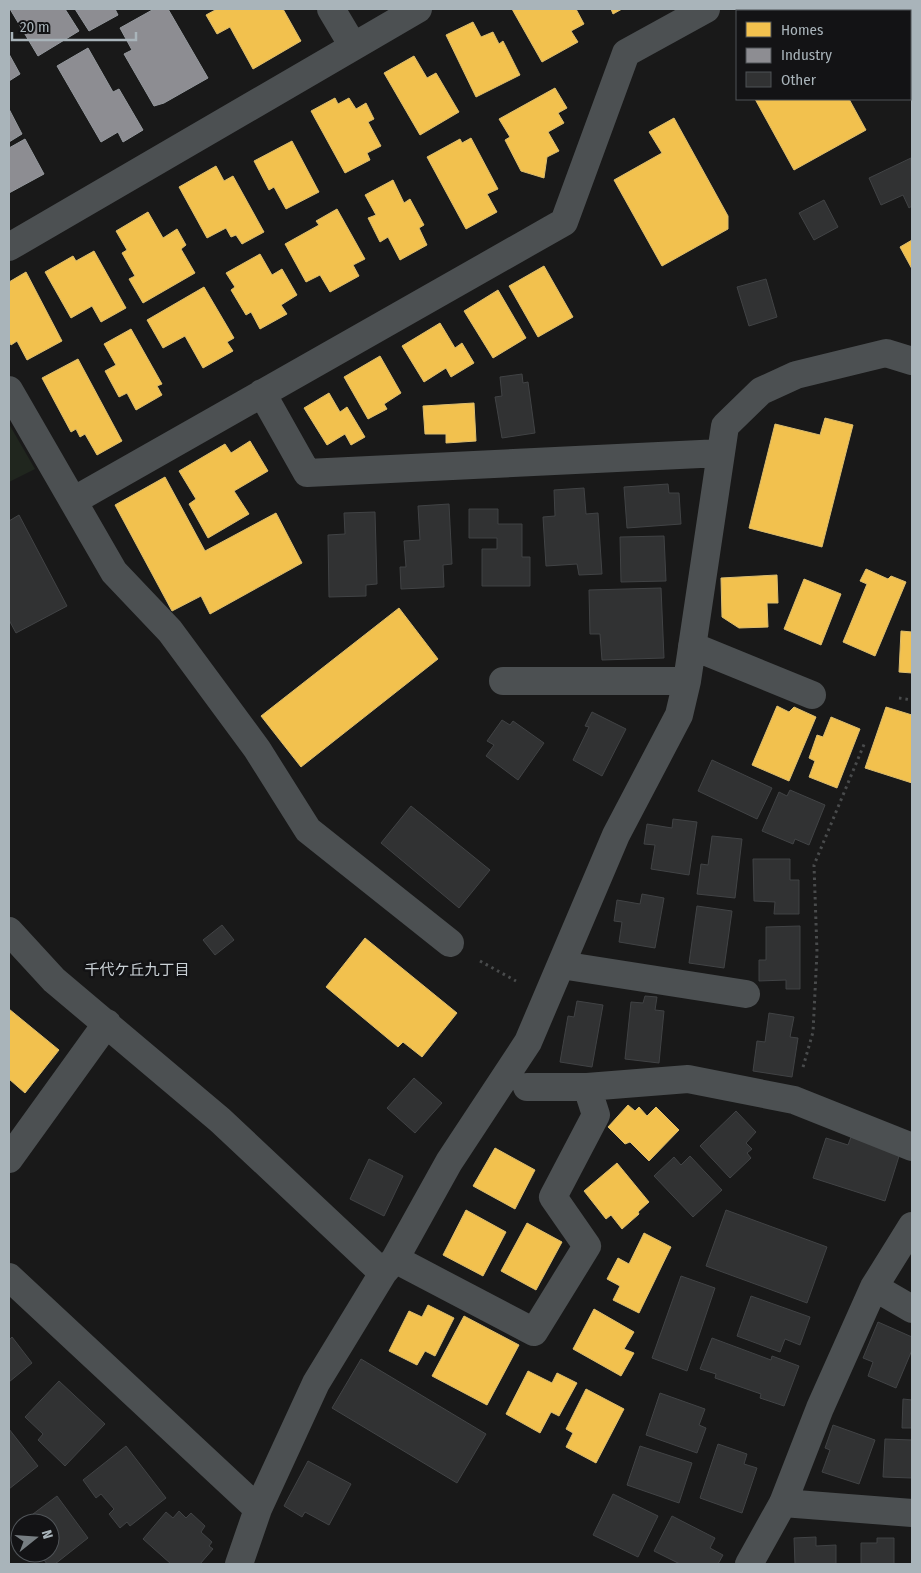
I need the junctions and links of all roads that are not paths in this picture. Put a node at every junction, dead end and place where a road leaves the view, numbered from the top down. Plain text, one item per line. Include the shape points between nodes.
1 (331, 9) edge
2 (418, 9) edge
3 (706, 9) edge
4 (353, 46) junction
5 (9, 247) edge
6 (912, 361) edge
7 (9, 390) edge
8 (262, 394) junction
9 (721, 453) junction
10 (73, 500) junction
11 (692, 646) junction
12 (503, 681) dead end
13 (687, 681) junction
14 (812, 695) dead end
15 (9, 931) edge
16 (450, 944) road end
17 (561, 965) junction
18 (746, 994) dead end
19 (107, 1023) junction
20 (527, 1086) dead end
21 (587, 1087) junction
22 (912, 1147) edge
23 (9, 1159) edge
24 (912, 1226) edge
25 (389, 1266) junction
26 (9, 1277) edge
27 (874, 1287) junction
28 (912, 1309) edge
29 (783, 1503) junction
30 (258, 1509) junction
31 (912, 1513) edge
32 (239, 1564) edge
33 (749, 1564) edge

1 - 4 street
2 - 4 street
3 - 8 street via 626,53 564,222
4 - 5 street
6 - 9 street via 886,353 796,375 760,391 725,426
7 - 10 street
8 - 9 street via 307,472
8 - 10 street
9 - 11 street
10 - 16 street via 114,572 170,631 257,749 308,830
11 - 13 street
11 - 14 street
12 - 13 street
13 - 17 street via 679,715 616,835
15 - 19 street via 54,980
17 - 18 street
17 - 25 street via 528,1042 449,1162
19 - 23 street
19 - 25 street
20 - 21 street
21 - 22 street via 688,1079 794,1100
21 - 25 street via 596,1115 553,1197 586,1246 534,1332
24 - 27 street
25 - 30 street via 316,1383
26 - 30 street
27 - 28 street
27 - 29 street via 820,1408
29 - 31 street
29 - 33 street
30 - 32 street

